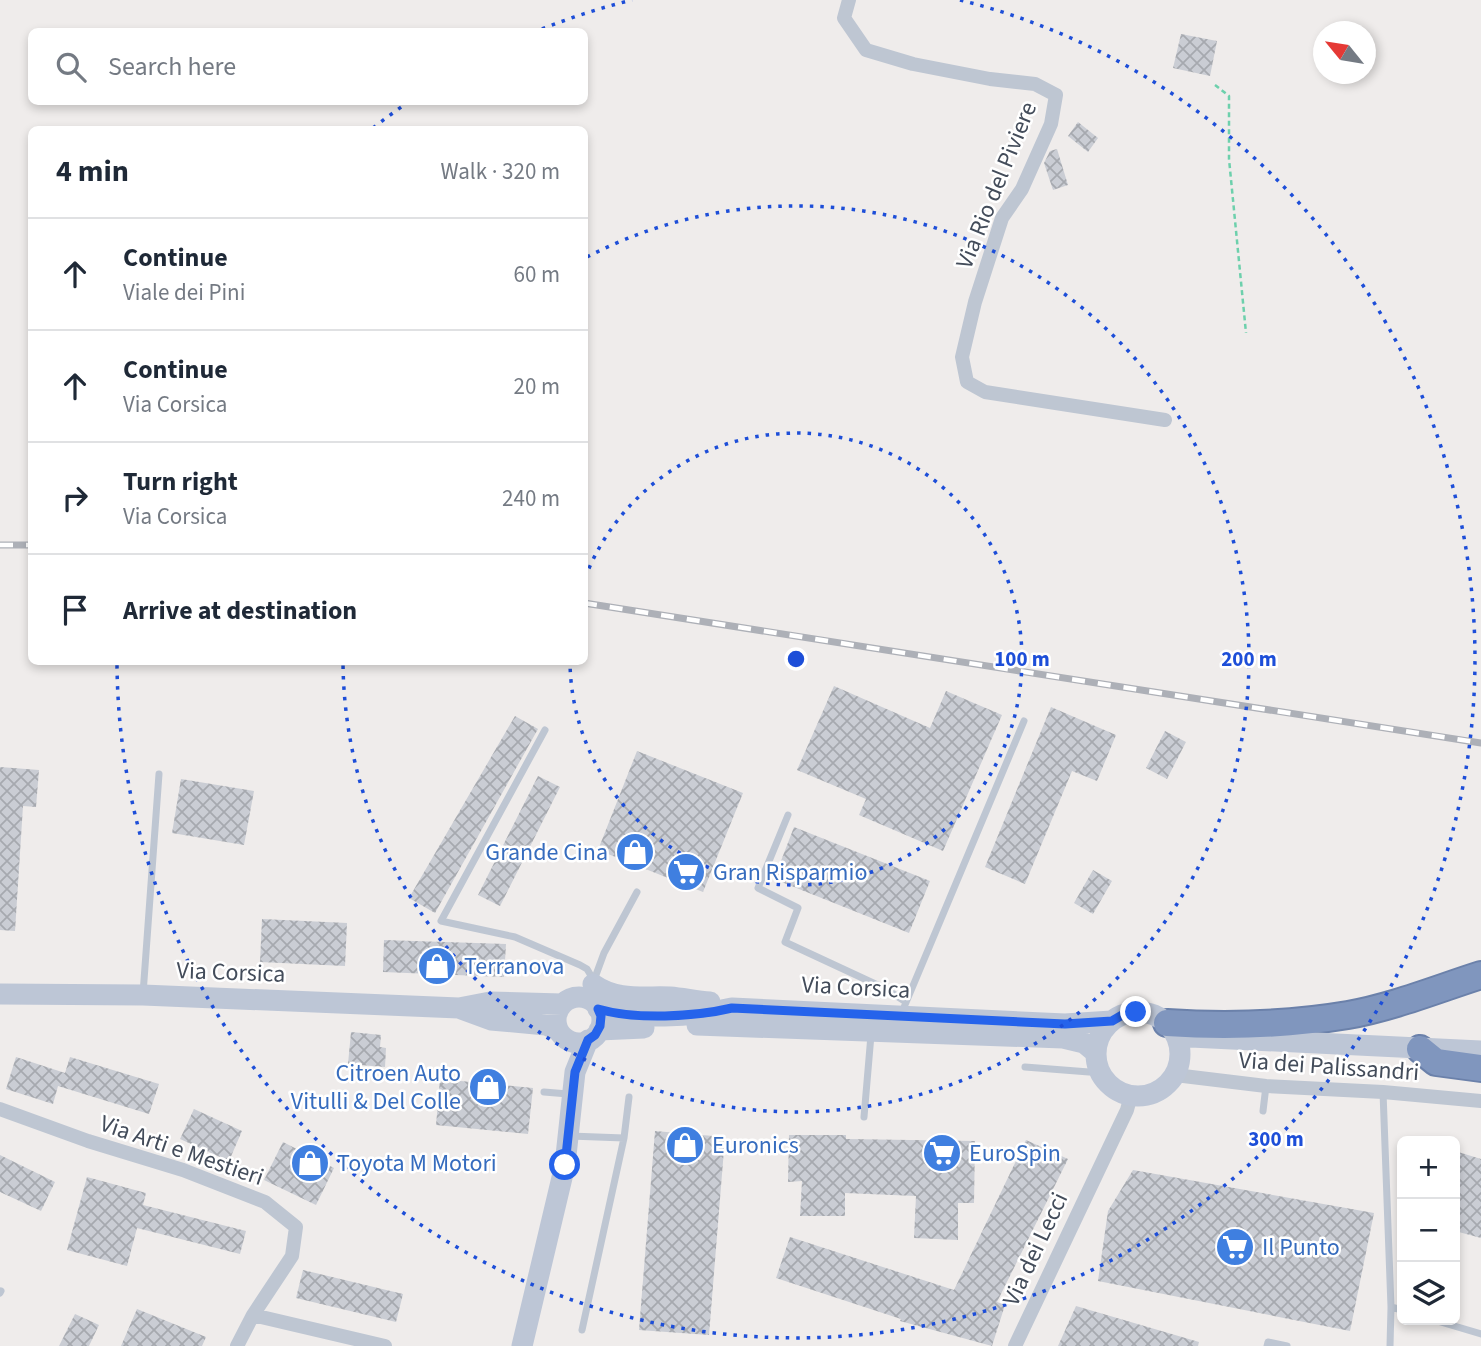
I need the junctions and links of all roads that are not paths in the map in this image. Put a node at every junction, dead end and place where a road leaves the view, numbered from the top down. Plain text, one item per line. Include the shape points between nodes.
1 (849, 0) edge
2 (1165, 420) dead end
3 (1024, 721) dead end
4 (545, 730) dead end
5 (159, 774) dead end
6 (788, 815) dead end
7 (637, 892) dead end
8 (1481, 975) edge
9 (0, 994) edge
10 (143, 995) junction
11 (562, 1004) junction
12 (459, 1008) junction
13 (903, 1009) junction
14 (593, 1012) junction
15 (1112, 1021) junction
16 (558, 1030) junction
17 (871, 1030) junction
18 (1172, 1030) junction
19 (1420, 1048) junction
20 (1481, 1051) edge
21 (1098, 1062) junction
22 (1025, 1067) dead end
23 (1481, 1068) edge
24 (575, 1072) junction
25 (1175, 1075) junction
26 (1266, 1087) junction
27 (544, 1092) dead end
28 (1382, 1092) junction
29 (573, 1094) junction
30 (1131, 1095) junction
31 (629, 1097) dead end
32 (1481, 1101) edge
33 (0, 1109) edge
34 (1263, 1111) dead end
35 (864, 1117) dead end
36 (569, 1136) junction
37 (624, 1138) junction
38 (1391, 1307) junction
39 (1397, 1309) edge
40 (253, 1315) junction
41 (1451, 1325) edge
42 (582, 1330) dead end
43 (1481, 1334) edge
44 (237, 1346) edge
45 (385, 1346) edge
46 (522, 1346) edge
47 (1015, 1346) edge
48 (1267, 1346) edge
49 (1287, 1346) edge
50 (1390, 1346) edge

1 - 2 street, Via Rio del Piviere via 844,18 866,50 935,68 1035,85 1056,95 1051,124 1022,189 1002,218 975,302 962,357 967,382 985,392
3 - 13 lane
4 - 14 lane via 441,921 515,937 580,965 591,975
5 - 10 lane
6 - 13 lane via 758,888 799,908 785,942 884,988
7 - 14 lane via 604,953
8 - 18 highway via 1350,1014
9 - 10 main road, Via Corsica
10 - 12 main road, Via Corsica
11 - 12 main road, Via Corsica via 490,1002
11 - 14 main road, Via Corsica via 577,997
11 - 16 main road via 556,1016
12 - 16 main road, Via Corsica via 491,1020
13 - 14 main road, Via Corsica via 732,1008 655,1016
13 - 15 main road, Via Corsica via 1065,1024
14 - 16 main road, Via Corsica via 579,1042 570,1041
14 - 17 main road, Via Corsica via 668,1029 709,1024
14 - 24 main road
15 - 18 main road, Via Corsica via 1124,1014 1151,1014
15 - 21 main road via 1102,1032
16 - 24 main road
17 - 21 main road, Via Corsica via 1063,1038 1084,1043
17 - 35 lane
18 - 19 main road, Via Corsica via 1191,1037
18 - 25 main road via 1180,1055
19 - 20 main road, Via Corsica
19 - 23 highway via 1436,1062
21 - 22 lane via 1089,1072
21 - 30 main road, Via Corsica via 1109,1085
24 - 29 main road
25 - 26 street, Via dei Palissandri
25 - 30 main road via 1157,1091
26 - 28 street, Via dei Palissandri
26 - 34 lane
27 - 29 lane
28 - 32 street, Via dei Palissandri
28 - 38 lane
29 - 36 main road
30 - 47 street, Via dei Lecci
31 - 37 lane
33 - 40 street, Via Arti e Mestieri via 265,1202 296,1227 292,1256
36 - 37 lane
36 - 46 main road via 559,1197
37 - 42 lane
38 - 39 lane
38 - 50 lane
40 - 44 street, Via Arti e Mestieri
40 - 45 street
41 - 43 lane
48 - 49 lane via 1268,1342

